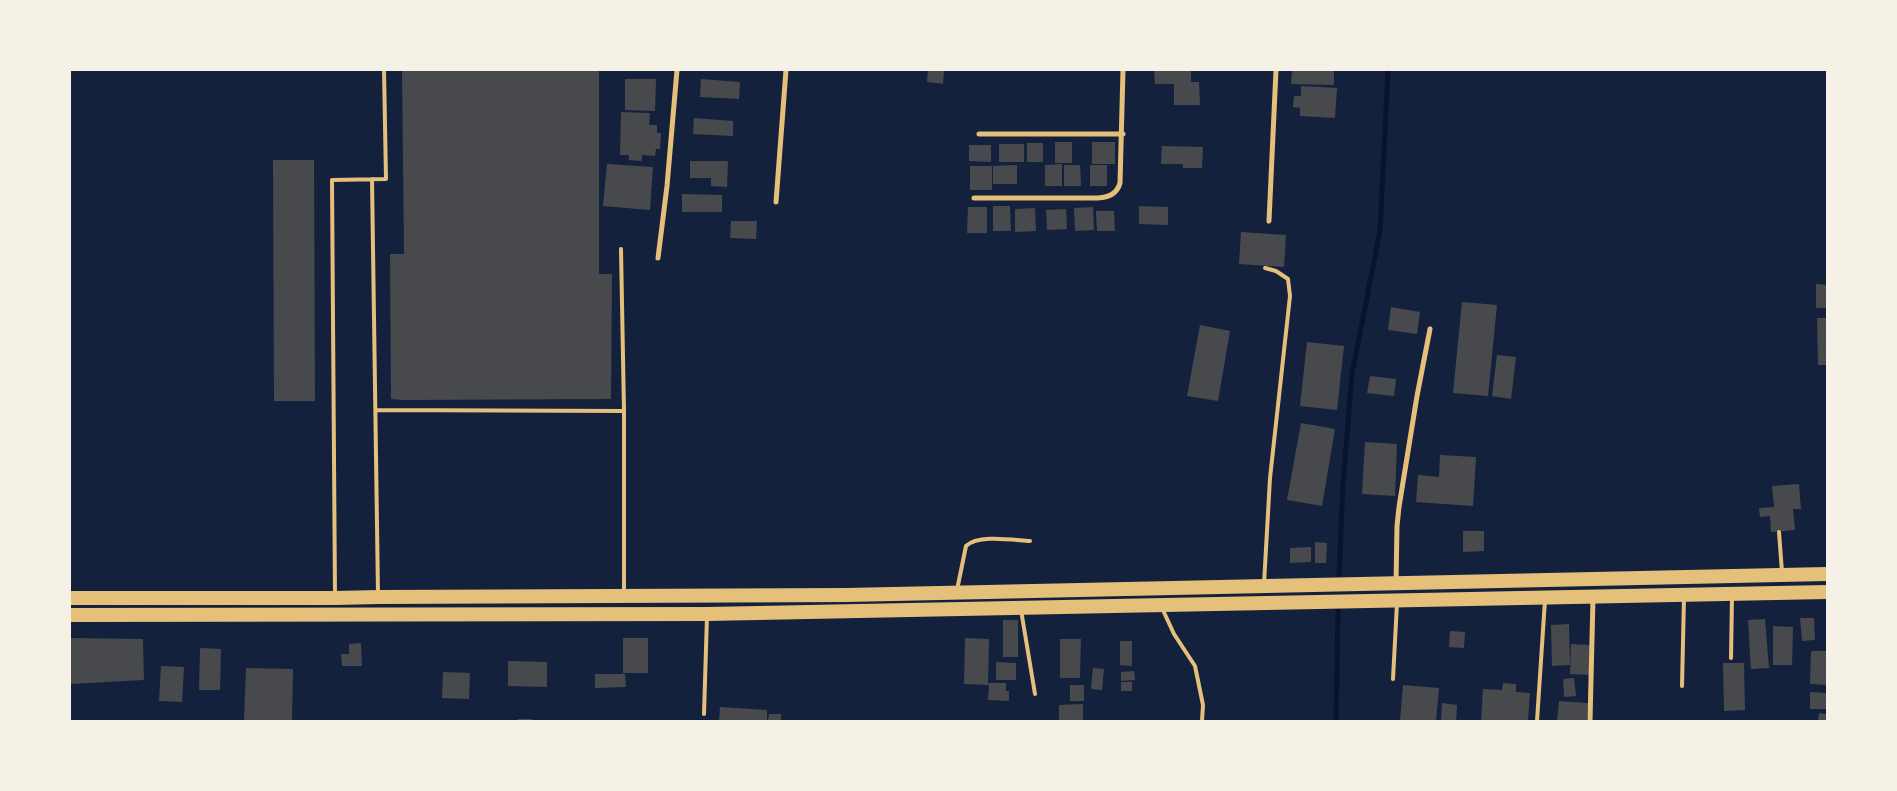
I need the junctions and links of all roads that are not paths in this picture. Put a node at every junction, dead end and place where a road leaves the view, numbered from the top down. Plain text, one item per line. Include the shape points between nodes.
1 (384, 70) edge
2 (677, 70) edge
3 (786, 70) edge
4 (1123, 70) edge
5 (1276, 70) edge
6 (979, 134) dead end
7 (1122, 134) junction
8 (372, 179) junction
9 (974, 198) dead end
10 (776, 202) dead end
11 (1269, 221) dead end
12 (621, 249) dead end
13 (658, 258) dead end
14 (1265, 268) dead end
15 (1430, 330) dead end
16 (376, 410) junction
17 (624, 411) junction
18 (1779, 532) dead end
19 (1030, 541) dead end
20 (1827, 574) edge
21 (1782, 575) junction
22 (1396, 583) junction
23 (1264, 586) junction
24 (1099, 590) junction
25 (957, 592) junction
26 (1827, 592) edge
27 (1732, 594) junction
28 (1684, 595) junction
29 (378, 597) junction
30 (624, 597) junction
31 (1594, 597) junction
32 (70, 598) edge
33 (335, 598) junction
34 (1545, 598) junction
35 (1397, 601) junction
36 (1162, 606) junction
37 (1100, 607) junction
38 (1021, 608) junction
39 (707, 614) junction
40 (70, 615) edge
41 (336, 616) junction
42 (1731, 658) dead end
43 (1393, 679) dead end
44 (1682, 686) dead end
45 (1035, 694) dead end
46 (704, 714) dead end
47 (1202, 721) edge
48 (1537, 721) edge
49 (1590, 721) edge

1 - 8 lane via 386,179
2 - 13 street
3 - 10 street
4 - 7 street
5 - 11 street
6 - 7 street
7 - 9 street via 1120,183 1118,190 1109,196
8 - 16 lane
8 - 33 lane via 332,180
12 - 17 lane
14 - 23 lane via 1288,279 1290,296 1270,478
15 - 22 street via 1399,507
16 - 17 lane
16 - 29 lane
17 - 30 lane
18 - 21 lane
19 - 25 lane via 985,539 970,542 966,546
20 - 21 highway
21 - 22 highway
22 - 23 highway
23 - 24 highway
24 - 25 highway
24 - 37 highway
25 - 30 highway
26 - 27 highway
27 - 28 highway
27 - 42 lane
28 - 31 highway
28 - 44 lane
29 - 30 highway
29 - 33 highway
31 - 34 highway
31 - 49 street
32 - 33 highway
33 - 41 highway
34 - 35 highway
34 - 48 lane
35 - 36 highway
35 - 43 lane
36 - 37 highway
36 - 47 lane via 1174,634 1195,666 1203,705
37 - 38 highway
38 - 39 highway
38 - 45 lane
39 - 41 highway
39 - 46 lane
40 - 41 highway

